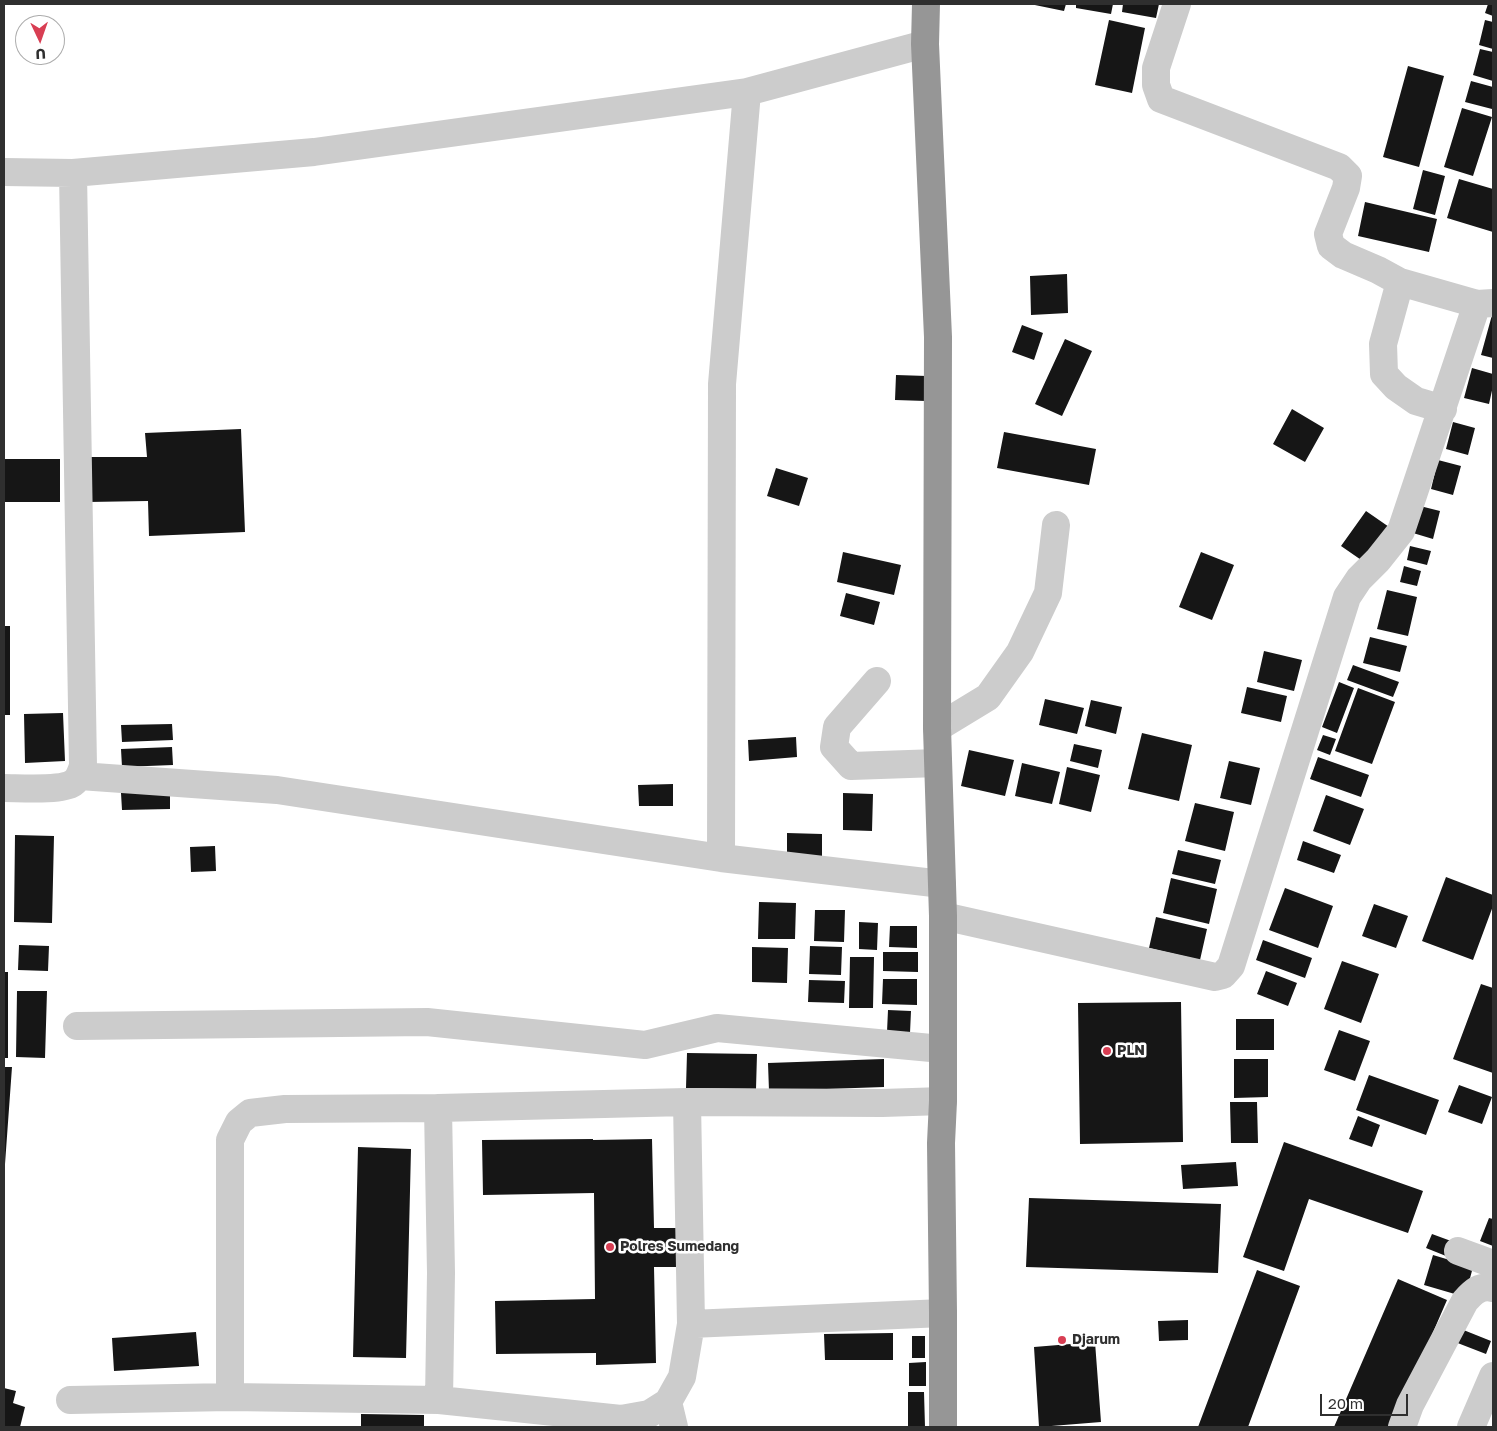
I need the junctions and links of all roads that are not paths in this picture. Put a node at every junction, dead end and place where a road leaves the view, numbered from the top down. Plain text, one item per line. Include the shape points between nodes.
1 (926, 4) edge
2 (1177, 4) edge
3 (925, 44) junction
4 (747, 92) junction
5 (4, 172) edge
6 (73, 173) junction
7 (1400, 282) junction
8 (1485, 304) edge
9 (1443, 409) junction
10 (1056, 525) dead end
11 (877, 681) dead end
12 (937, 728) junction
13 (938, 764) junction
14 (80, 776) junction
15 (4, 788) edge
16 (721, 858) junction
17 (942, 884) junction
18 (943, 916) junction
19 (77, 1026) dead end
20 (942, 1048) junction
21 (943, 1101) junction
22 (687, 1102) junction
23 (438, 1108) junction
24 (1458, 1251) dead end
25 (1493, 1264) edge
26 (1493, 1288) edge
27 (943, 1313) junction
28 (691, 1324) junction
29 (1493, 1376) edge
30 (230, 1398) junction
31 (70, 1400) dead end
32 (439, 1400) junction
33 (671, 1415) edge
34 (943, 1427) edge
35 (1402, 1427) edge
36 (1471, 1427) edge

1 - 3 highway
2 - 7 street via 1156,68 1156,85 1161,99 1339,167 1348,176 1328,234 1331,246
3 - 4 street
3 - 12 highway via 938,337
4 - 6 street via 314,152
4 - 16 street via 722,384
5 - 6 street
6 - 14 street via 83,766
7 - 8 street
7 - 9 street via 1383,344 1384,374 1416,402
8 - 9 street
9 - 18 street via 1401,530 1347,597 1230,966 1223,975 1215,977
10 - 12 street via 1048,593 1020,652 988,698
11 - 13 street via 837,727 834,747 851,766
12 - 13 highway
13 - 17 highway
14 - 15 street via 62,787
14 - 16 street via 277,790
16 - 17 street
17 - 18 highway
18 - 20 highway
19 - 20 street via 427,1022 645,1045 717,1028
20 - 21 highway
21 - 22 street
21 - 27 highway via 940,1143
22 - 23 street
22 - 28 street
23 - 30 street via 285,1109 250,1113 239,1122 230,1140
23 - 32 street
24 - 25 street
26 - 35 street via 1486,1286 1474,1291 1465,1301 1410,1405
27 - 28 street
27 - 34 highway
28 - 33 street via 682,1377
29 - 36 street
30 - 31 street
30 - 32 street
32 - 33 street via 621,1419 649,1414

